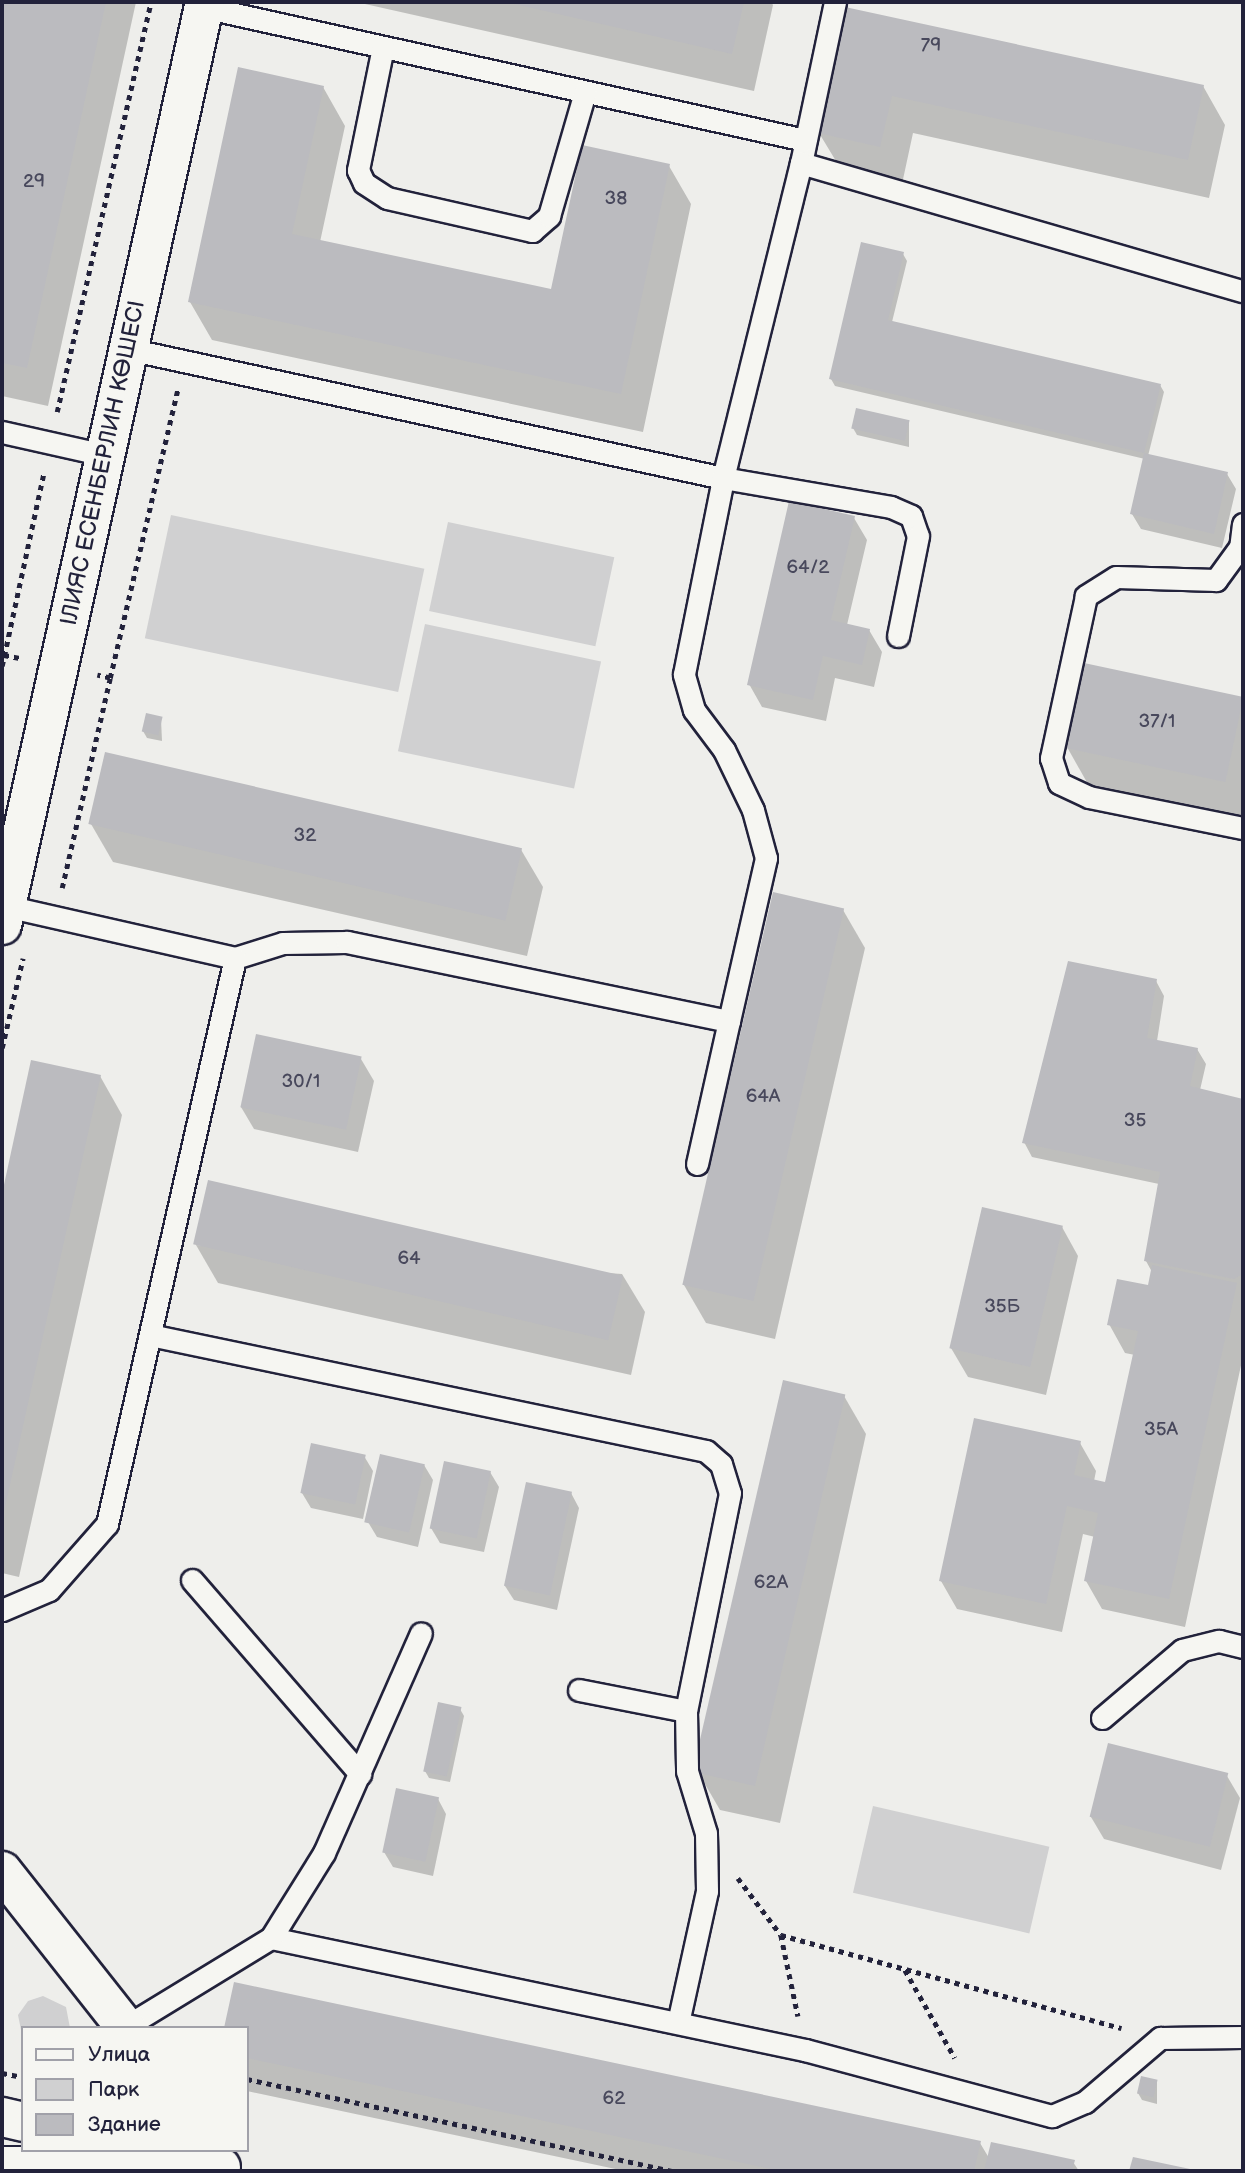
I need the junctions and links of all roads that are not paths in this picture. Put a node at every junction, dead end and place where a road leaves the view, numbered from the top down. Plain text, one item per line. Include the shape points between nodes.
1 (835, 2) edge
2 (204, 5) edge
3 (383, 47) junction
4 (585, 92) junction
5 (805, 140) junction
6 (801, 163) junction
7 (1243, 291) edge
8 (128, 349) junction
9 (2, 432) edge
10 (105, 455) junction
11 (723, 478) junction
12 (1243, 524) edge
13 (898, 636) dead end
14 (1243, 828) edge
15 (14, 915) edge
16 (234, 958) junction
17 (729, 1021) junction
18 (697, 1164) dead end
19 (150, 1335) junction
20 (192, 1580) dead end
21 (2, 1610) edge
22 (421, 1633) dead end
23 (1243, 1647) edge
24 (579, 1690) dead end
25 (686, 1711) junction
26 (1102, 1718) dead end
27 (360, 1774) junction
28 (2, 1871) edge
29 (271, 1938) junction
30 (678, 2023) junction
31 (124, 2026) edge
32 (127, 2026) edge
33 (1243, 2037) edge
34 (2, 2117) edge
35 (21, 2122) edge
36 (159, 2152) edge
37 (224, 2163) edge
38 (2, 2166) edge
39 (82, 2170) edge

1 - 5 lane
2 - 3 lane
2 - 8 street, ІЛИЯС ЕСЕНБЕРЛИН КӨШЕСІ
3 - 4 lane
3 - 4 lane via 358,170 364,183 387,198 532,231 549,216
4 - 5 lane
5 - 6 lane
6 - 7 lane
6 - 11 lane
8 - 10 street, ІЛИЯС ЕСЕНБЕРЛИН КӨШЕСІ
8 - 11 lane
9 - 10 lane
10 - 15 street, ІЛИЯС ЕСЕНБЕРЛИН КӨШЕСІ
11 - 13 lane via 891,507 911,516 918,536
11 - 17 lane via 684,674 694,710 724,750 753,810 766,858
12 - 14 lane via 1240,547 1216,580 1116,577 1086,596 1051,758 1059,783 1089,797
15 - 16 lane
16 - 17 lane via 283,943 347,942
16 - 19 lane
17 - 18 lane
19 - 21 lane via 107,1524 49,1590
19 - 25 lane via 706,1451 721,1464 730,1493
20 - 27 lane
22 - 27 lane
23 - 26 lane via 1219,1641 1182,1650
24 - 25 lane
25 - 30 lane via 687,1770 706,1833 708,1891
27 - 29 lane via 324,1853
28 - 31 street
29 - 30 lane
29 - 32 lane
30 - 33 lane via 805,2050 1052,2116 1085,2102 1160,2038
34 - 35 street
36 - 37 street
37 - 39 street
38 - 39 street

